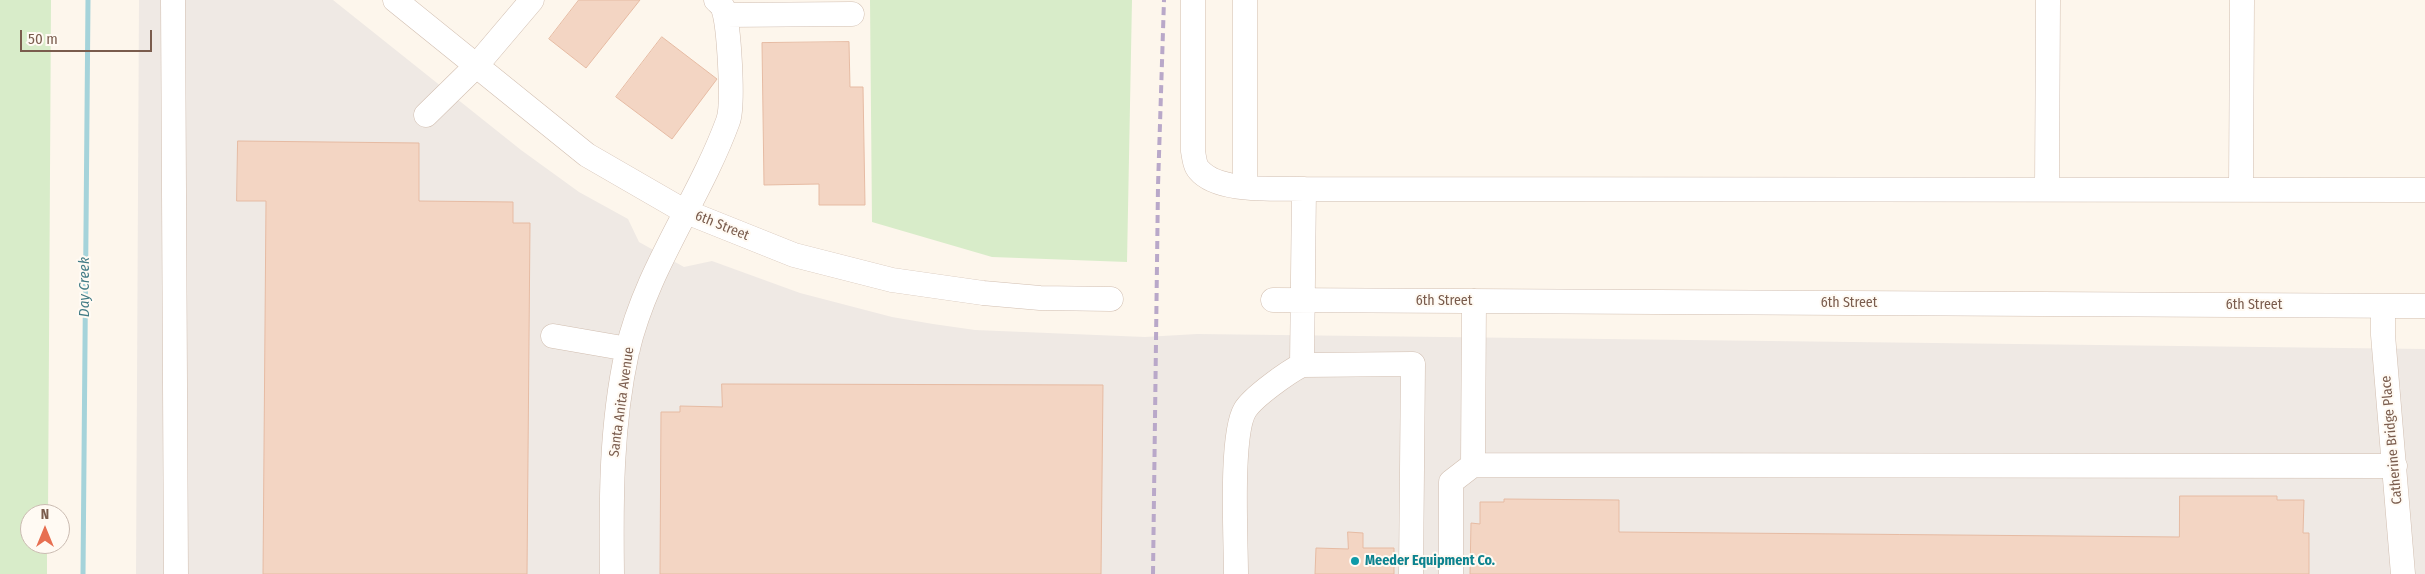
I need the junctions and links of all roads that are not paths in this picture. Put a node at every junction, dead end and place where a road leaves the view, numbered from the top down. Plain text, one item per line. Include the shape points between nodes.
1 (173, 0) edge
2 (395, 0) edge
3 (532, 0) edge
4 (1193, 0) edge
5 (1245, 0) edge
6 (2048, 0) edge
7 (2242, 0) edge
8 (720, 8) edge
9 (852, 14) dead end
10 (476, 66) junction
11 (426, 115) dead end
12 (1245, 186) junction
13 (1304, 188) junction
14 (2047, 189) junction
15 (2241, 190) junction
16 (2425, 190) edge
17 (684, 211) junction
18 (1112, 299) dead end
19 (1273, 300) dead end
20 (1303, 300) junction
21 (1474, 301) junction
22 (2383, 306) junction
23 (2425, 306) edge
24 (553, 336) dead end
25 (628, 349) junction
26 (1302, 365) junction
27 (1473, 465) junction
28 (2395, 466) junction
29 (176, 574) edge
30 (612, 574) edge
31 (1236, 574) edge
32 (1411, 574) edge
33 (1451, 574) edge
34 (2403, 574) edge

1 - 29 street
2 - 10 street, 6th Street
3 - 10 street
4 - 12 street via 1193,151 1198,169 1214,182
5 - 12 street
6 - 14 street
7 - 15 street
8 - 9 street
8 - 17 street, Santa Anita Avenue via 730,34 730,118
10 - 11 street
10 - 17 street, 6th Street via 587,155
12 - 13 street
13 - 14 street
13 - 20 street
14 - 15 street
15 - 16 street
17 - 18 street, 6th Street via 794,255 892,280 948,290 1017,296
17 - 25 street, Santa Anita Avenue via 654,274
19 - 20 street, 6th Street
20 - 21 street, 6th Street
20 - 26 street
21 - 22 street, 6th Street
21 - 27 street
22 - 23 street, 6th Street
22 - 28 street, Catherine Bridge Place
24 - 25 street
25 - 30 street, Santa Anita Avenue via 615,428
26 - 31 street via 1283,375 1245,410 1238,436
26 - 32 street via 1413,364
27 - 28 street
27 - 33 street via 1451,482
28 - 34 street, Catherine Bridge Place

